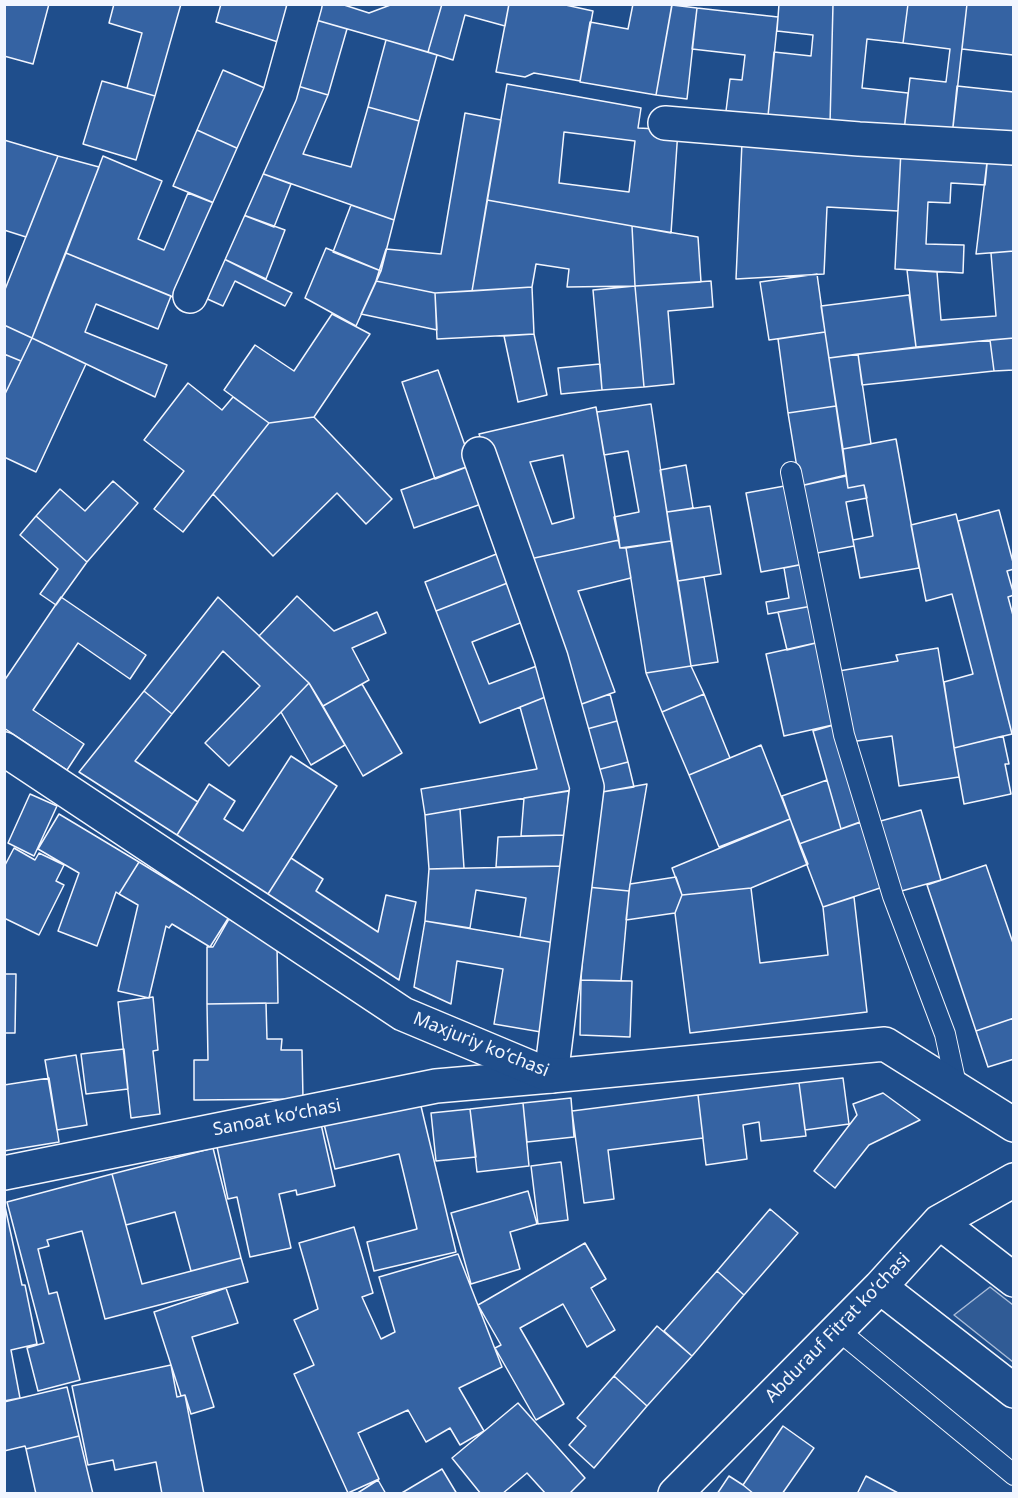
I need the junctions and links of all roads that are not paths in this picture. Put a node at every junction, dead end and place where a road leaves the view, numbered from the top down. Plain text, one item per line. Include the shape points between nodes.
1 (305, 4) edge
2 (665, 123) dead end
3 (1014, 148) edge
4 (190, 296) dead end
5 (479, 454) dead end
6 (791, 472) dead end
7 (4, 749) edge
8 (551, 1076) junction
9 (957, 1089) junction
10 (1014, 1125) edge
11 (4, 1173) edge
12 (1014, 1180) edge
13 (939, 1222) junction
14 (1014, 1280) edge
15 (880, 1287) junction
16 (838, 1330) junction
17 (1014, 1391) edge
18 (1014, 1474) edge
19 (675, 1494) edge

1 - 4 street via 280,94
2 - 3 street
5 - 8 street via 551,658 587,787
6 - 9 lane via 844,735 893,896 945,1034
7 - 8 street, Maxjuriy koʻchasi via 403,1014
8 - 9 street, Maxjuriy koʻchasi via 885,1044
8 - 11 street, Sanoat koʻchasi via 436,1086
9 - 10 street, Maxjuriy koʻchasi
12 - 13 street, Abdurauf Fitrat koʻchasi
13 - 14 street
13 - 15 street, Abdurauf Fitrat koʻchasi
15 - 16 street, Abdurauf Fitrat koʻchasi
15 - 17 street
16 - 18 lane
16 - 19 street, Abdurauf Fitrat koʻchasi

